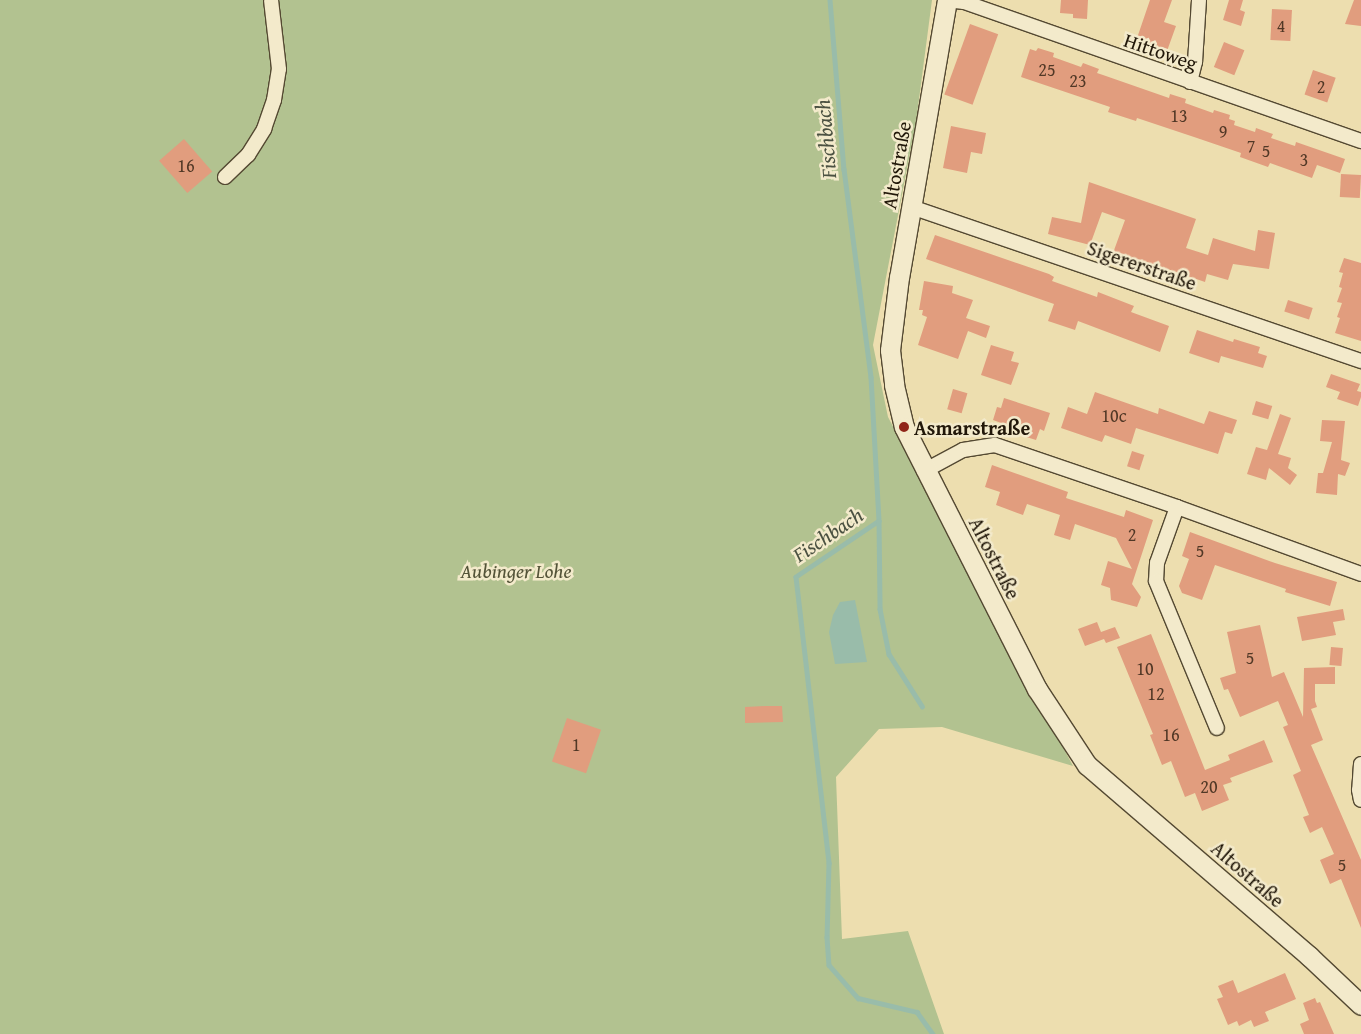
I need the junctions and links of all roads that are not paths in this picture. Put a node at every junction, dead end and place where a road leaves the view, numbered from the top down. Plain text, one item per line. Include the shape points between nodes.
1 (271, 0) edge
2 (947, 0) edge
3 (1199, 0) edge
4 (1190, 82) junction
5 (1361, 142) edge
6 (225, 177) dead end
7 (911, 207) junction
8 (1361, 361) edge
9 (924, 471) junction
10 (1177, 507) junction
11 (1361, 574) edge
12 (1217, 728) dead end
13 (1361, 764) edge
14 (1361, 800) edge
15 (1361, 1005) edge

1 - 6 street via 279,69 274,100 264,129 248,155
2 - 4 street, Hittoweg via 964,2
2 - 7 main road, Altostraße
3 - 4 street via 1195,62
4 - 5 street, Hittoweg
7 - 8 street, Sigererstraße
7 - 9 main road, Altostraße via 890,350 899,414
9 - 10 street via 964,450 995,445
9 - 15 main road, Altostraße via 1037,689 1087,765 1309,956
10 - 11 street
10 - 12 street via 1157,562 1156,581
13 - 14 street

